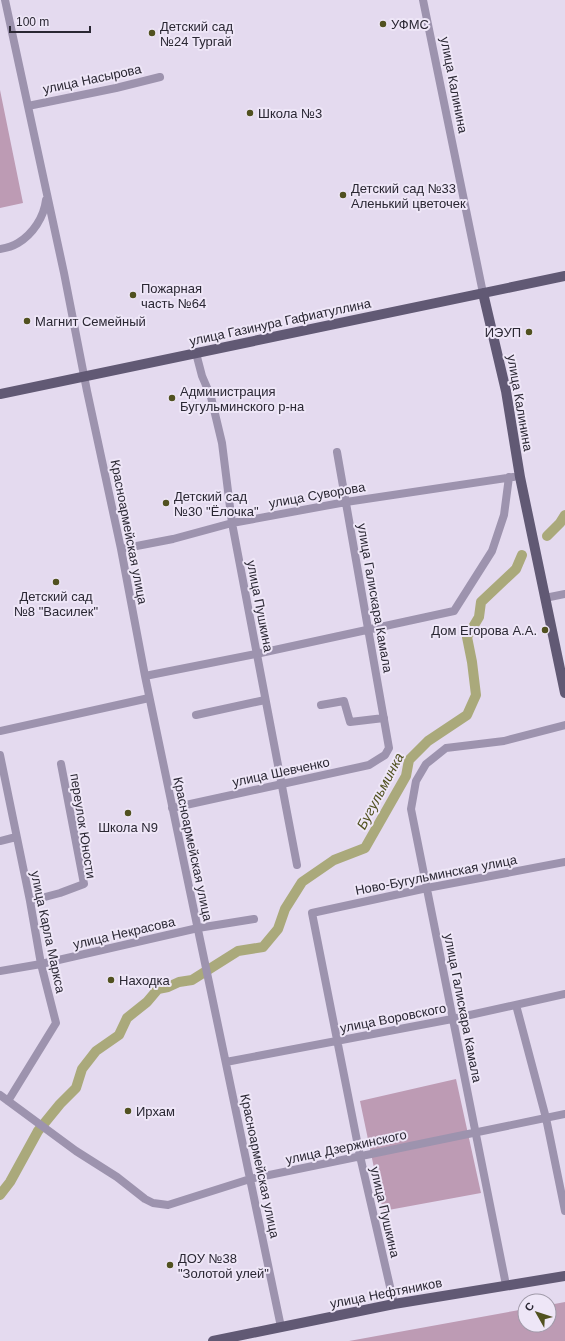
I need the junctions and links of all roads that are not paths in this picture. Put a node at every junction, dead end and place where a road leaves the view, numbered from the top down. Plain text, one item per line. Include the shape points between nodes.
1 (5, 0) edge
2 (423, 0) edge
3 (160, 77) dead end
4 (28, 106) junction
5 (47, 197) junction
6 (0, 249) edge
7 (565, 276) edge
8 (483, 293) junction
9 (196, 353) junction
10 (84, 376) junction
11 (0, 394) edge
12 (337, 452) dead end
13 (509, 477) junction
14 (520, 477) junction
15 (346, 502) junction
16 (232, 523) junction
17 (121, 549) junction
18 (565, 594) edge
19 (545, 598) junction
20 (368, 630) junction
21 (256, 654) junction
22 (144, 676) junction
23 (565, 693) edge
24 (149, 698) junction
25 (265, 700) junction
26 (321, 705) dead end
27 (196, 715) dead end
28 (384, 718) junction
29 (565, 725) edge
30 (0, 731) edge
31 (389, 748) joint
32 (0, 755) edge
33 (61, 764) dead end
34 (282, 784) junction
35 (172, 808) junction
36 (16, 837) junction
37 (0, 841) edge
38 (565, 862) edge
39 (297, 865) dead end
40 (427, 888) junction
41 (30, 901) junction
42 (312, 913) joint
43 (254, 919) dead end
44 (198, 928) junction
45 (41, 964) junction
46 (0, 971) edge
47 (565, 994) edge
48 (516, 1005) junction
49 (452, 1019) junction
50 (337, 1041) junction
51 (226, 1062) junction
52 (0, 1095) edge
53 (8, 1101) junction
54 (565, 1114) edge
55 (546, 1118) junction
56 (475, 1132) junction
57 (360, 1156) junction
58 (250, 1179) junction
59 (565, 1211) edge
60 (565, 1276) edge
61 (506, 1285) junction
62 (394, 1304) junction
63 (281, 1326) junction
64 (213, 1341) edge

1 - 4 street
2 - 8 street, улица Калинина
3 - 4 street, улица Насырова
4 - 5 street
5 - 6 street via 45,208 30,233 17,244
5 - 10 street, Красноармейская улица
7 - 8 main road, улица Газинура Гафиатуллина
8 - 9 main road, улица Газинура Гафиатуллина
8 - 14 main road, улица Калинина via 506,391
9 - 10 main road, улица Газинура Гафиатуллина
9 - 16 street, улица Пушкина via 211,397 222,444
10 - 11 main road, улица Газинура Гафиатуллина
10 - 17 street, Красноармейская улица
12 - 15 street, улица Галискара Камала
13 - 14 street, улица Суворова
13 - 15 street, улица Суворова
13 - 20 street via 504,515 492,551 454,611
14 - 19 main road, улица Калинина
15 - 16 street, улица Суворова
15 - 20 street, улица Галискара Камала
16 - 17 street, улица Суворова via 173,539
16 - 21 street, улица Пушкина
17 - 22 street, Красноармейская улица
18 - 19 street
19 - 23 main road, улица Калинина
20 - 21 street
20 - 28 street, улица Галискара Камала
21 - 22 street
21 - 25 street, улица Пушкина
22 - 24 street, Красноармейская улица
24 - 30 street
24 - 35 street, Красноармейская улица
25 - 27 street
25 - 34 street, улица Пушкина
26 - 28 street via 344,701 350,722
28 - 31 street, улица Галискара Камала
29 - 40 street, улица Галискара Камала via 504,741 446,748 426,764 416,781 411,809
31 - 34 street, улица Шевченко via 385,755 369,765
32 - 36 street, улица Карла Маркса
33 - 41 street, переулок Юности via 84,884
34 - 35 street, улица Шевченко
34 - 39 street, улица Пушкина
35 - 44 street, Красноармейская улица
36 - 37 street
36 - 41 street, улица Карла Маркса
38 - 40 street, Ново-Бугульминская улица
40 - 42 street, Ново-Бугульминская улица
40 - 49 street, улица Галискара Камала
41 - 45 street, улица Карла Маркса
42 - 50 street, улица Пушкина
43 - 44 street, улица Некрасова
44 - 45 street, улица Некрасова
44 - 51 street, Красноармейская улица
45 - 46 street, улица Некрасова
45 - 53 street, улица Карла Маркса via 56,1023
47 - 48 street, улица Воровского
48 - 49 street, улица Воровского
48 - 55 street
49 - 50 street, улица Воровского
49 - 56 street, улица Галискара Камала
50 - 51 street, улица Воровского
50 - 57 street, улица Пушкина
51 - 58 street, Красноармейская улица
52 - 53 street, улица Дзержинского
53 - 58 street, улица Дзержинского via 152,1203 168,1206
54 - 55 street, улица Дзержинского
55 - 56 street, улица Дзержинского
55 - 59 street
56 - 57 street, улица Дзержинского
56 - 61 street, улица Галискара Камала
57 - 58 street, улица Дзержинского
57 - 62 street, улица Пушкина
58 - 63 street, Красноармейская улица
60 - 61 main road, улица Нефтяников
61 - 62 main road, улица Нефтяников
62 - 63 main road, улица Нефтяников
63 - 64 main road, улица Нефтяников

